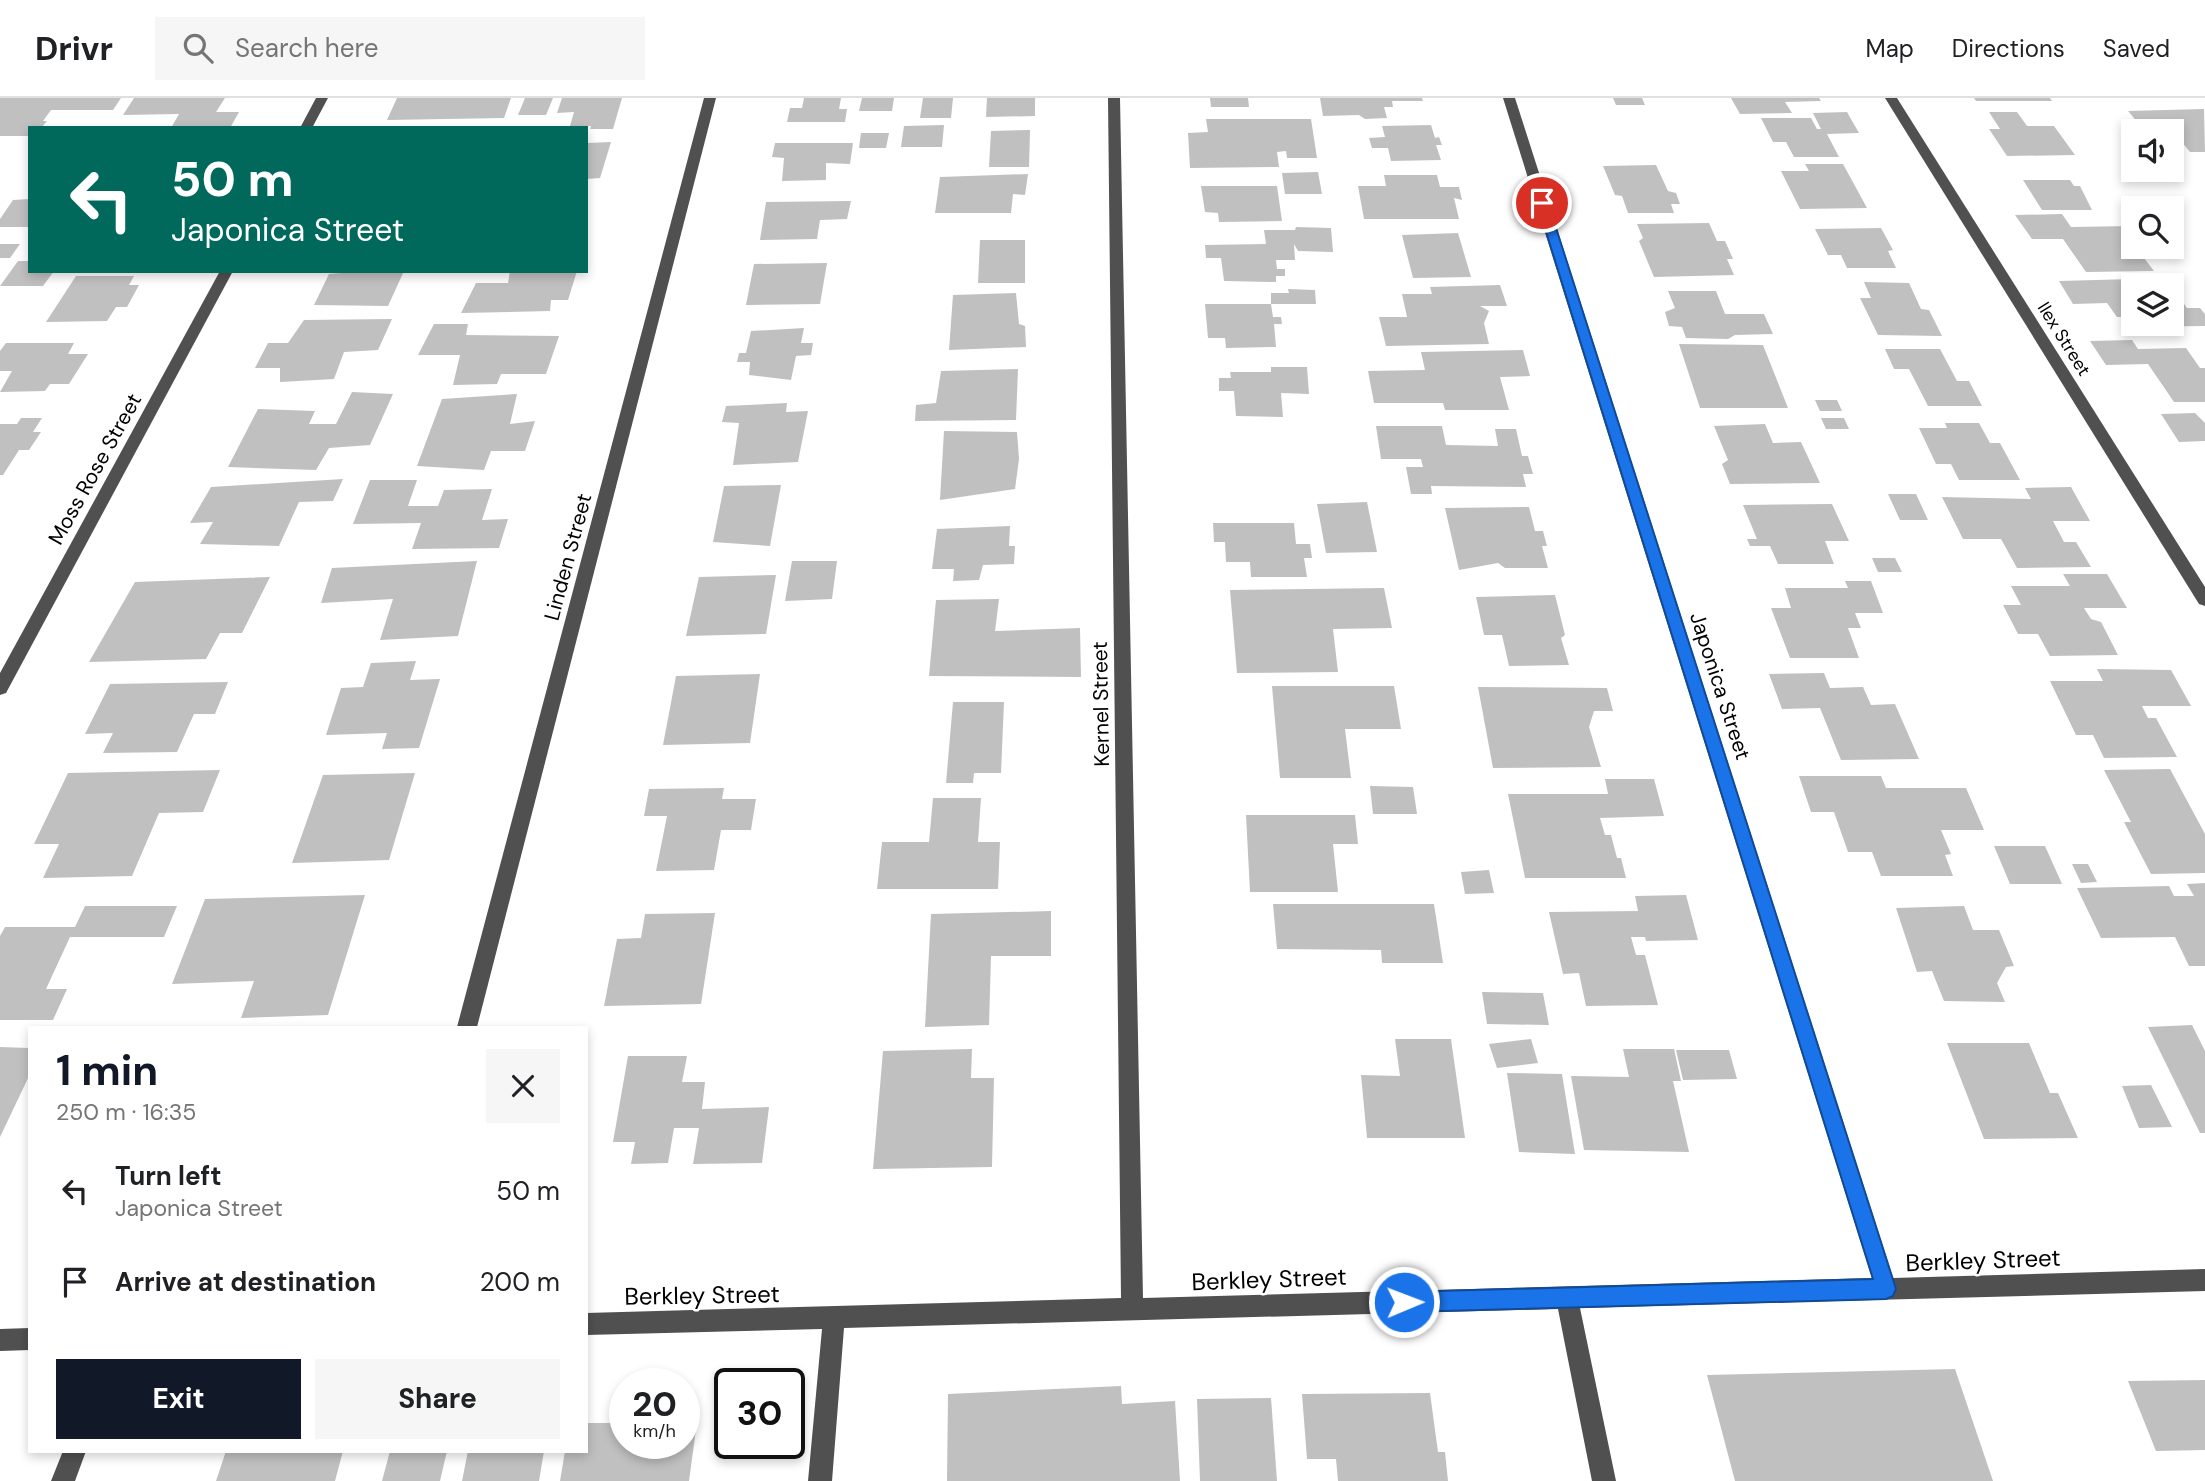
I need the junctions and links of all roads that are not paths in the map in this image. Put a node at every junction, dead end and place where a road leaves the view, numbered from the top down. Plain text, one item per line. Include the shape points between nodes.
1 (322, 98) edge
2 (710, 98) edge
3 (1114, 98) edge
4 (1509, 98) edge
5 (1891, 98) edge
6 (307, 126) edge
7 (226, 273) edge
8 (2205, 600) edge
9 (0, 688) edge
10 (467, 1026) edge
11 (2205, 1280) edge
12 (1886, 1289) junction
13 (1567, 1297) junction
14 (1132, 1309) junction
15 (834, 1317) junction
16 (588, 1324) edge
17 (28, 1339) edge
18 (0, 1340) edge
19 (73, 1453) edge
20 (63, 1481) edge
21 (820, 1481) edge
22 (1604, 1481) edge

1 - 6 street
2 - 10 street, Linden Street
3 - 14 street, Kernel Street
4 - 12 street, Japonica Street
5 - 8 street, Ilex Street
7 - 9 street, Moss Rose Street
11 - 12 street, Berkley Street
12 - 13 street, Berkley Street
13 - 14 street, Berkley Street
13 - 22 street
14 - 15 street, Berkley Street
15 - 16 street, Berkley Street
15 - 21 street
17 - 18 street
19 - 20 street

